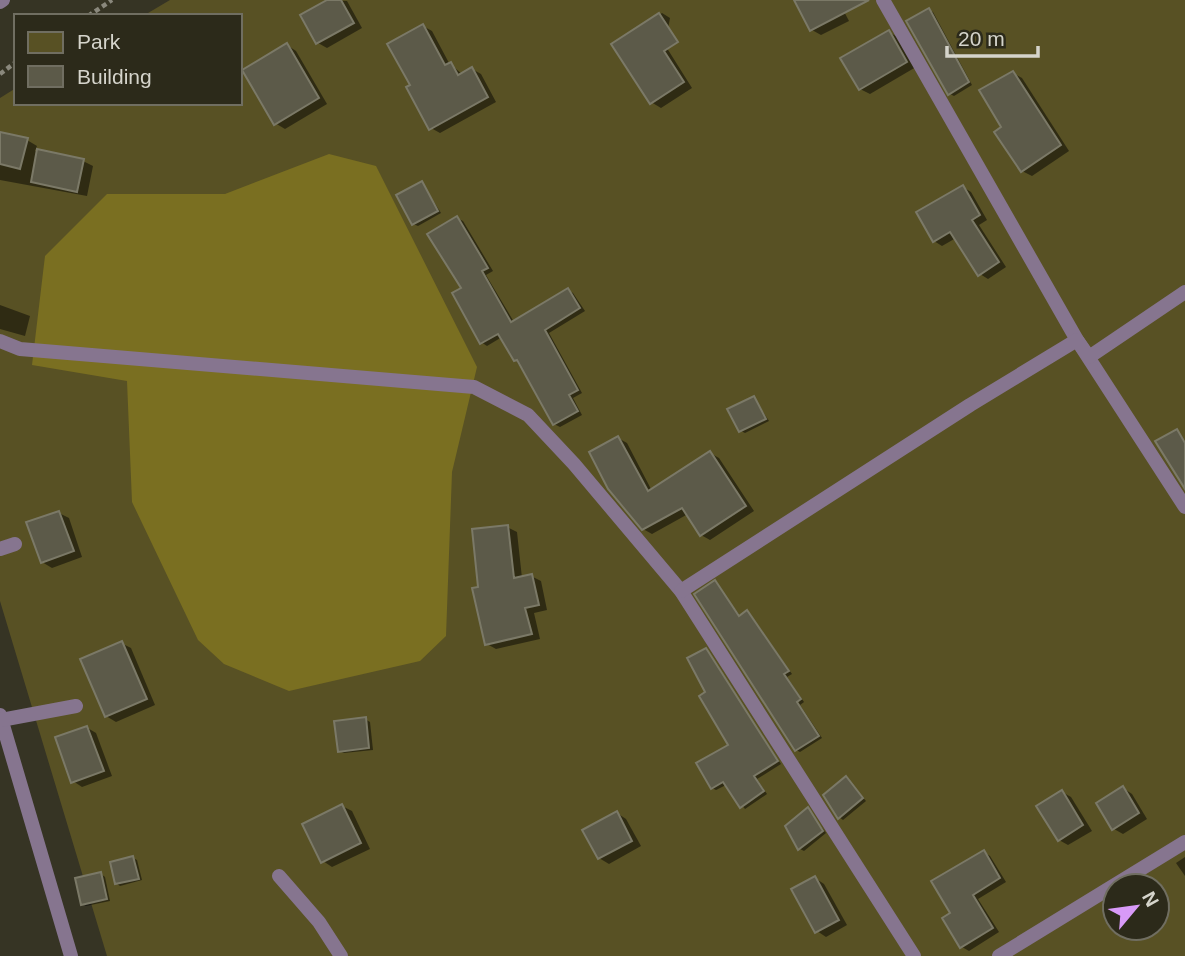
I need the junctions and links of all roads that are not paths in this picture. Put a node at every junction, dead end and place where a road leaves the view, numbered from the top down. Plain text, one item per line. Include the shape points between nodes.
1 (883, 0) edge
2 (1185, 292) edge
3 (1077, 340) junction
4 (0, 341) edge
5 (1089, 356) junction
6 (1185, 507) edge
7 (15, 544) dead end
8 (0, 549) edge
9 (681, 591) junction
10 (76, 706) dead end
11 (1, 718) edge
12 (1185, 842) edge
13 (279, 876) dead end
14 (71, 956) edge
15 (341, 956) edge
16 (914, 956) edge
17 (999, 956) edge

1 - 3 lane
2 - 5 lane
3 - 5 lane
3 - 9 lane
4 - 9 lane via 20,349 474,387 528,415
5 - 6 lane
7 - 8 lane
9 - 16 lane
10 - 11 lane
11 - 14 lane
12 - 17 lane
13 - 15 lane

